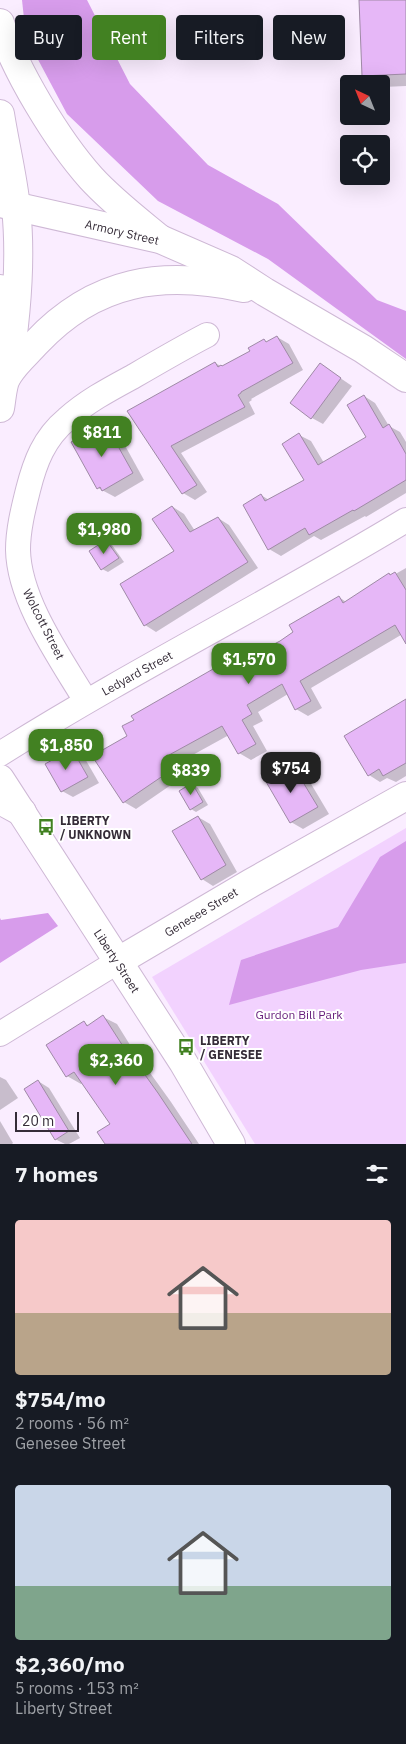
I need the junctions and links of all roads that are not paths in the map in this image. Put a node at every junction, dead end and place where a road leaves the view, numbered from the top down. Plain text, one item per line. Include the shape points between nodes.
1 (0, 23) edge
2 (0, 114) edge
3 (8, 205) edge
4 (160, 239) junction
5 (0, 289) edge
6 (264, 292) junction
7 (207, 335) dead end
8 (8, 368) junction
9 (406, 378) edge
10 (0, 408) edge
11 (406, 520) edge
12 (86, 701) junction
13 (0, 754) edge
14 (0, 779) edge
15 (406, 796) edge
16 (11, 806) edge
17 (117, 962) junction
18 (0, 1034) edge
19 (231, 1144) edge

1 - 4 main road via 29,86 60,138 117,204
2 - 3 main road
3 - 4 main road, Armory Street
3 - 8 main road via 18,228 15,316
4 - 6 main road, Armory Street via 232,270
5 - 8 main road via 5,311
6 - 8 main road, Armory Street via 213,281 156,280 124,286 68,315
6 - 9 main road, Armory Street via 363,349
7 - 12 street, Wolcott Street via 92,399 65,420 44,443 30,479 20,520 18,551 21,576 32,606
8 - 10 main road
11 - 12 street, Ledyard Street
12 - 13 street, Ledyard Street
14 - 16 main road, Liberty Street
15 - 17 main road, Genesee Street
16 - 17 main road, Liberty Street
17 - 18 street, Genesee Street
17 - 19 main road, Liberty Street via 183,1062

